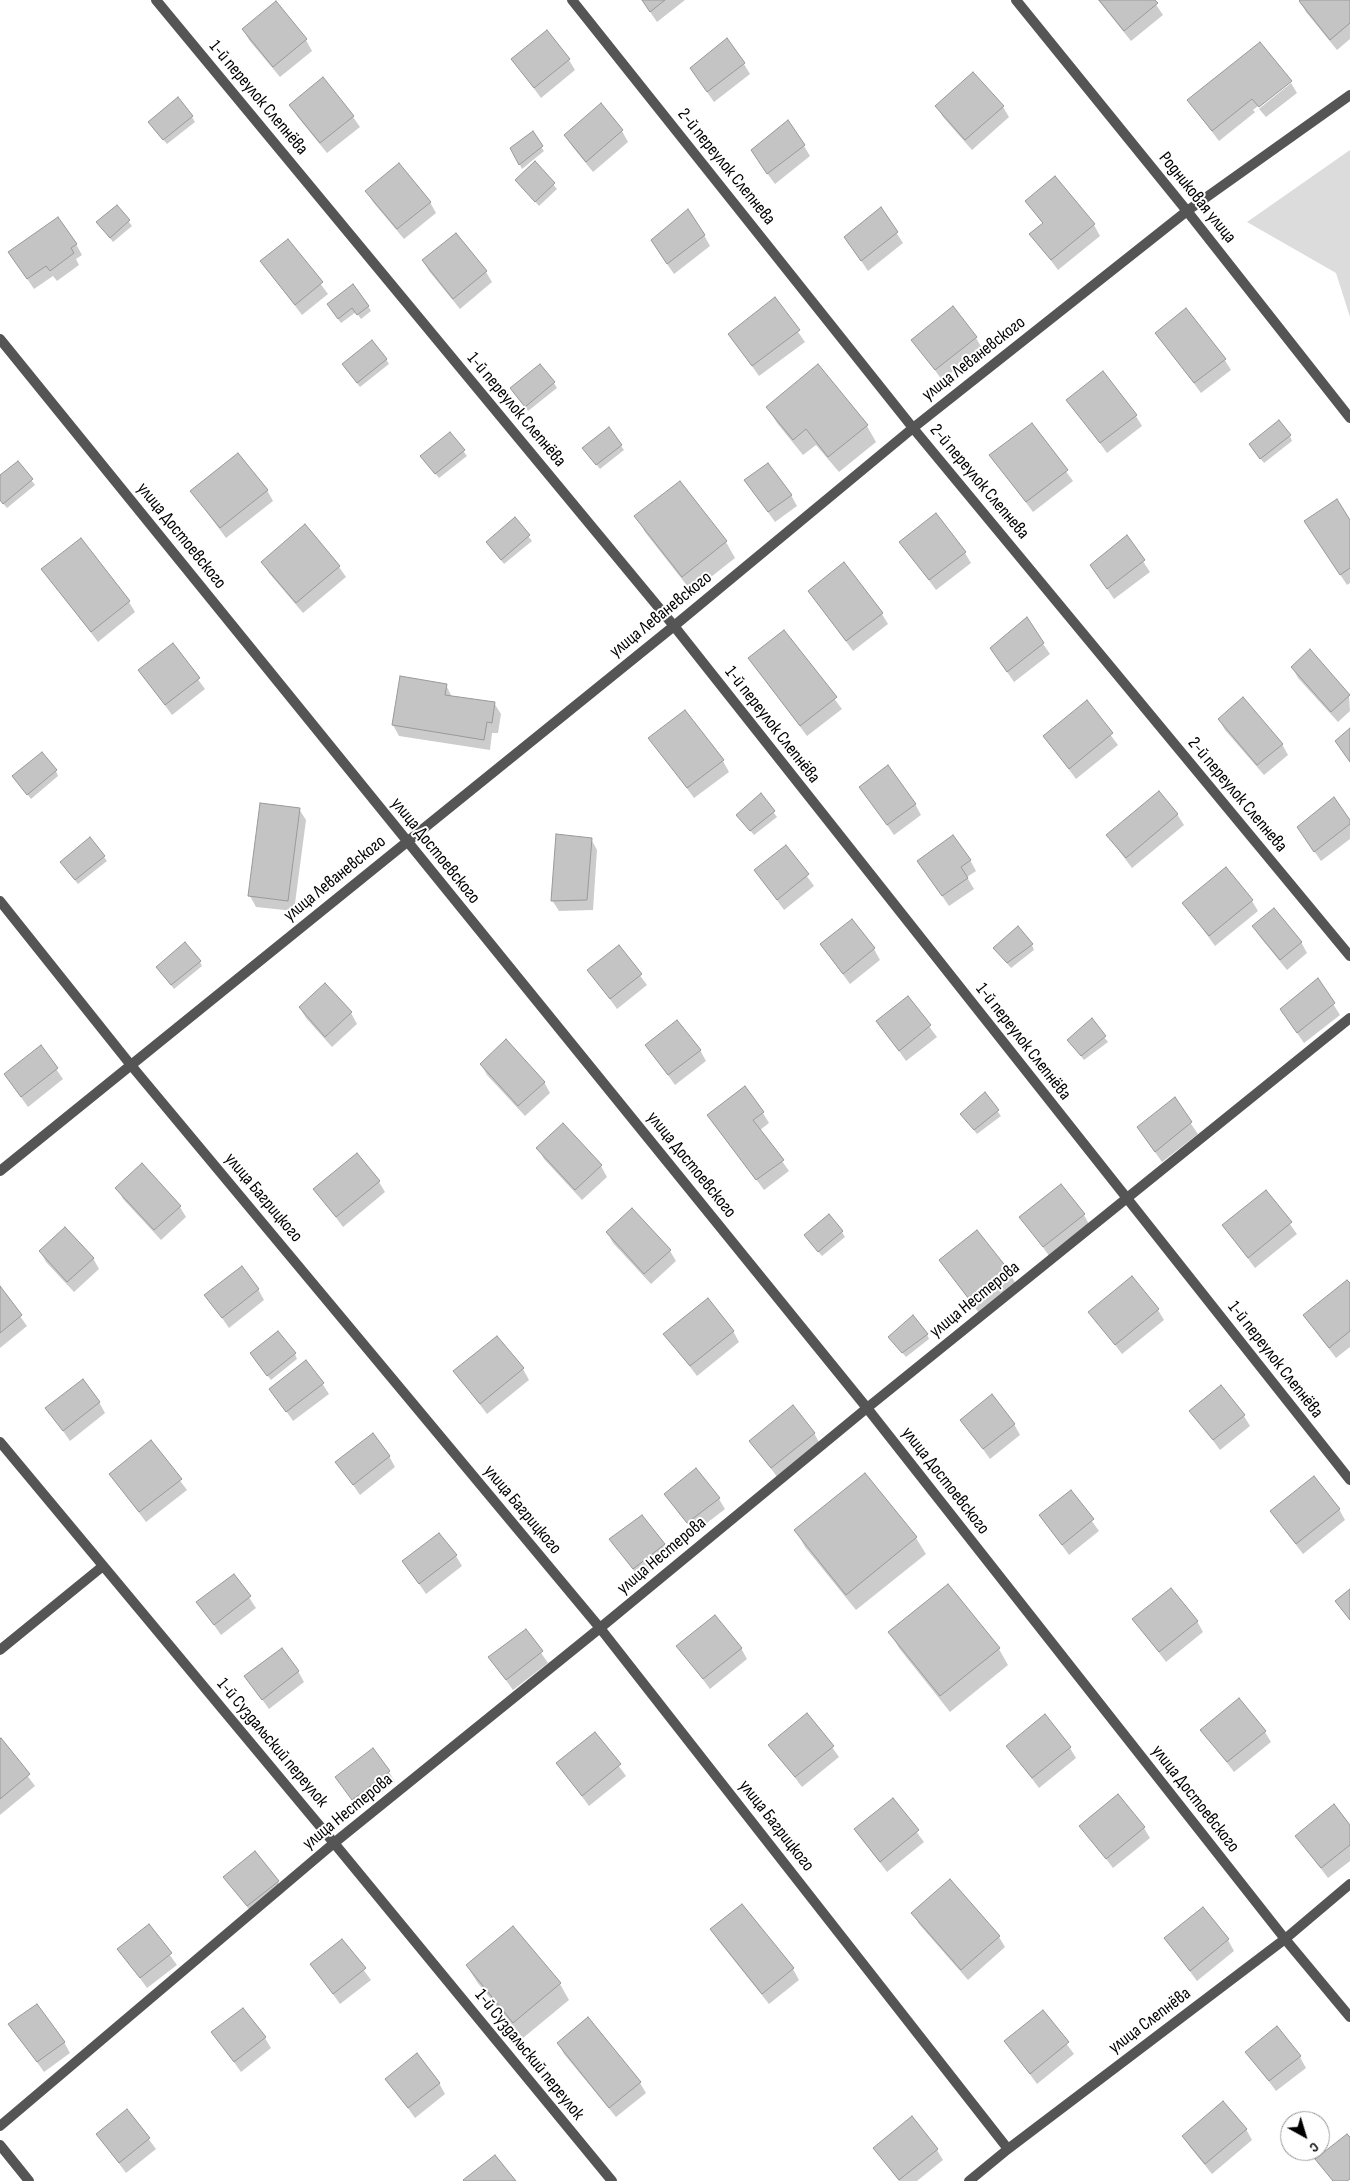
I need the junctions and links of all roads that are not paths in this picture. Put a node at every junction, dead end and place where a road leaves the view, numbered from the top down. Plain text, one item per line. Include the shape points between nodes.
1 (156, 0) edge
2 (572, 0) edge
3 (1016, 0) edge
4 (1350, 94) edge
5 (1188, 211) junction
6 (0, 339) edge
7 (1350, 418) edge
8 (913, 428) junction
9 (674, 626) junction
10 (407, 842) junction
11 (0, 901) edge
12 (1350, 956) edge
13 (1350, 1018) edge
14 (130, 1064) junction
15 (0, 1171) edge
16 (1126, 1199) junction
17 (868, 1408) junction
18 (0, 1442) edge
19 (1350, 1480) edge
20 (103, 1566) junction
21 (600, 1628) junction
22 (0, 1650) edge
23 (334, 1843) junction
24 (1350, 1884) edge
25 (1284, 1939) junction
26 (1350, 2017) edge
27 (0, 2126) edge
28 (0, 2145) edge
29 (1008, 2149) junction
30 (29, 2181) edge
31 (612, 2181) edge
32 (969, 2181) edge

1 - 9 street, 1-й переулок Слепнёва
2 - 8 street, 2-й переулок Слепнева
3 - 5 street, Родниковая улица
4 - 5 street, улица Леваневского
5 - 7 street, Родниковая улица
5 - 8 street, улица Леваневского
6 - 10 street, улица Достоевского
8 - 9 street, улица Леваневского
8 - 12 street, 2-й переулок Слепнева
9 - 10 street, улица Леваневского
9 - 16 street, 1-й переулок Слепнёва
10 - 14 street, улица Леваневского
10 - 17 street, улица Достоевского
11 - 14 street, улица Багрицкого
13 - 16 street, улица Нестерова
14 - 15 street, улица Леваневского
14 - 21 street, улица Багрицкого
16 - 17 street, улица Нестерова
16 - 19 street, 1-й переулок Слепнёва
17 - 21 street, улица Нестерова
17 - 25 street, улица Достоевского
18 - 20 street, 1-й Суздальский переулок
20 - 22 street
20 - 23 street, 1-й Суздальский переулок
21 - 23 street, улица Нестерова
21 - 29 street, улица Багрицкого
23 - 27 street, улица Нестерова
23 - 31 street, 1-й Суздальский переулок
24 - 25 street, улица Слепнёва
25 - 26 street, улица Достоевского
25 - 29 street, улица Слепнёва
28 - 30 street
29 - 32 street, улица Слепнёва

